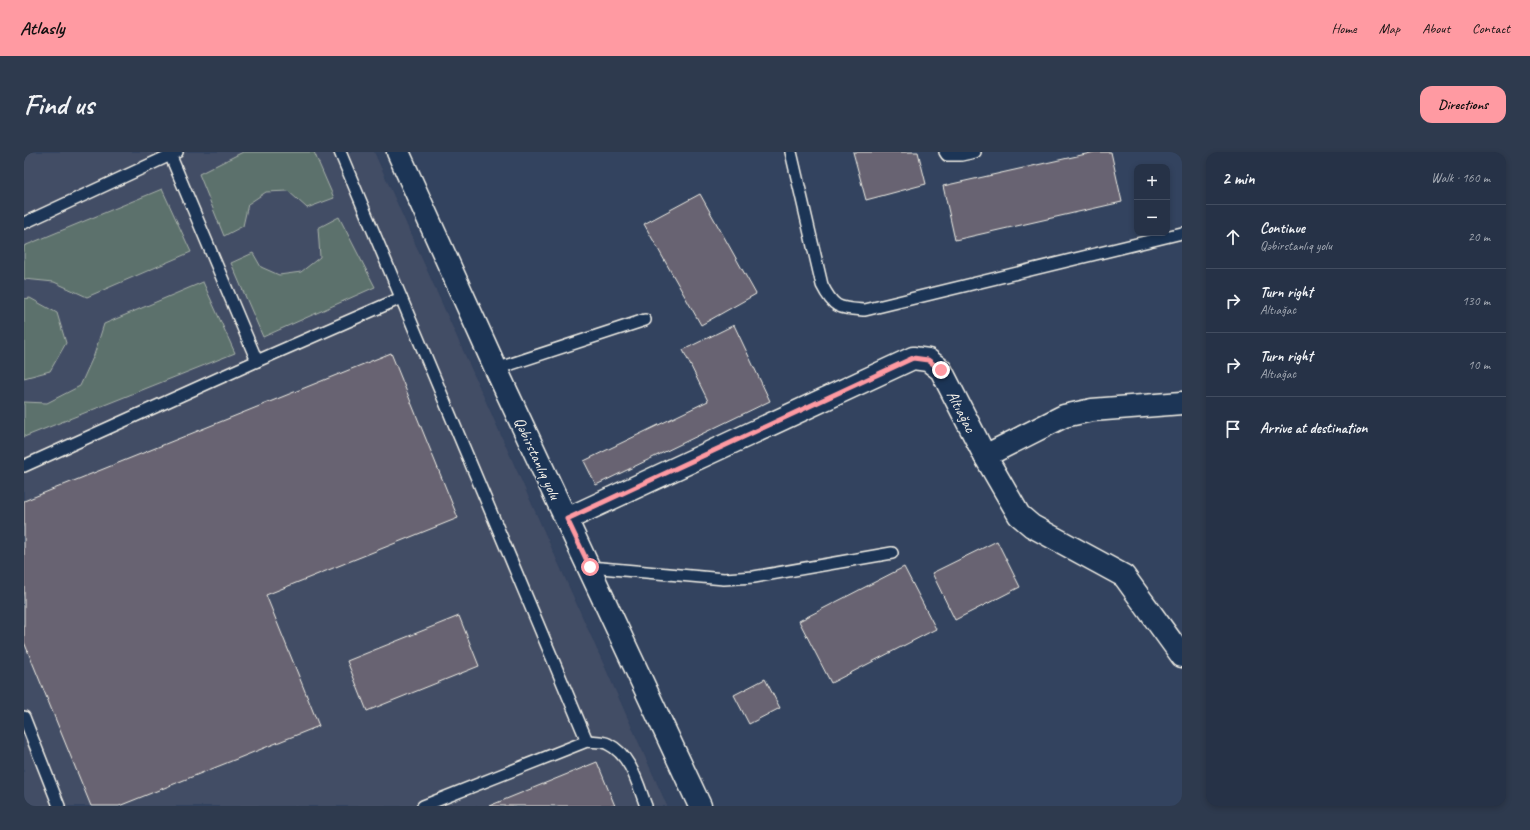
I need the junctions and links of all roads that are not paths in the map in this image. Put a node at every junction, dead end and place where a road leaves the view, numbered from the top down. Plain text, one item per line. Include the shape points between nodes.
1 (340, 152) edge
2 (398, 152) edge
3 (791, 152) edge
4 (945, 152) edge
5 (975, 152) edge
6 (172, 153) edge
7 (24, 223) edge
8 (1182, 233) edge
9 (401, 298) junction
10 (645, 320) dead end
11 (257, 361) junction
12 (496, 369) junction
13 (1182, 403) edge
14 (985, 456) junction
15 (24, 466) edge
16 (567, 519) junction
17 (892, 553) dead end
18 (590, 567) junction
19 (1182, 656) edge
20 (24, 716) edge
21 (587, 741) junction
22 (60, 806) edge
23 (423, 806) edge
24 (646, 806) edge
25 (700, 806) edge

1 - 9 lane
2 - 12 street, Qəbirstanlıq yolu
3 - 8 lane via 822,285 829,298 841,309 865,310
4 - 5 lane via 961,155
6 - 7 lane
6 - 11 lane
9 - 11 lane
9 - 21 lane
10 - 12 lane
11 - 15 lane
12 - 16 street, Qəbirstanlıq yolu
13 - 14 street via 1092,410 1064,416
14 - 16 street, Altıağac via 941,370 928,360 913,358
14 - 19 street, Altıağac via 1019,515 1032,526 1124,576
16 - 18 street, Qəbirstanlıq yolu
17 - 18 lane via 754,577 724,579
18 - 25 street, Qəbirstanlıq yolu
20 - 22 lane
21 - 23 lane
21 - 24 lane via 608,743 623,755

